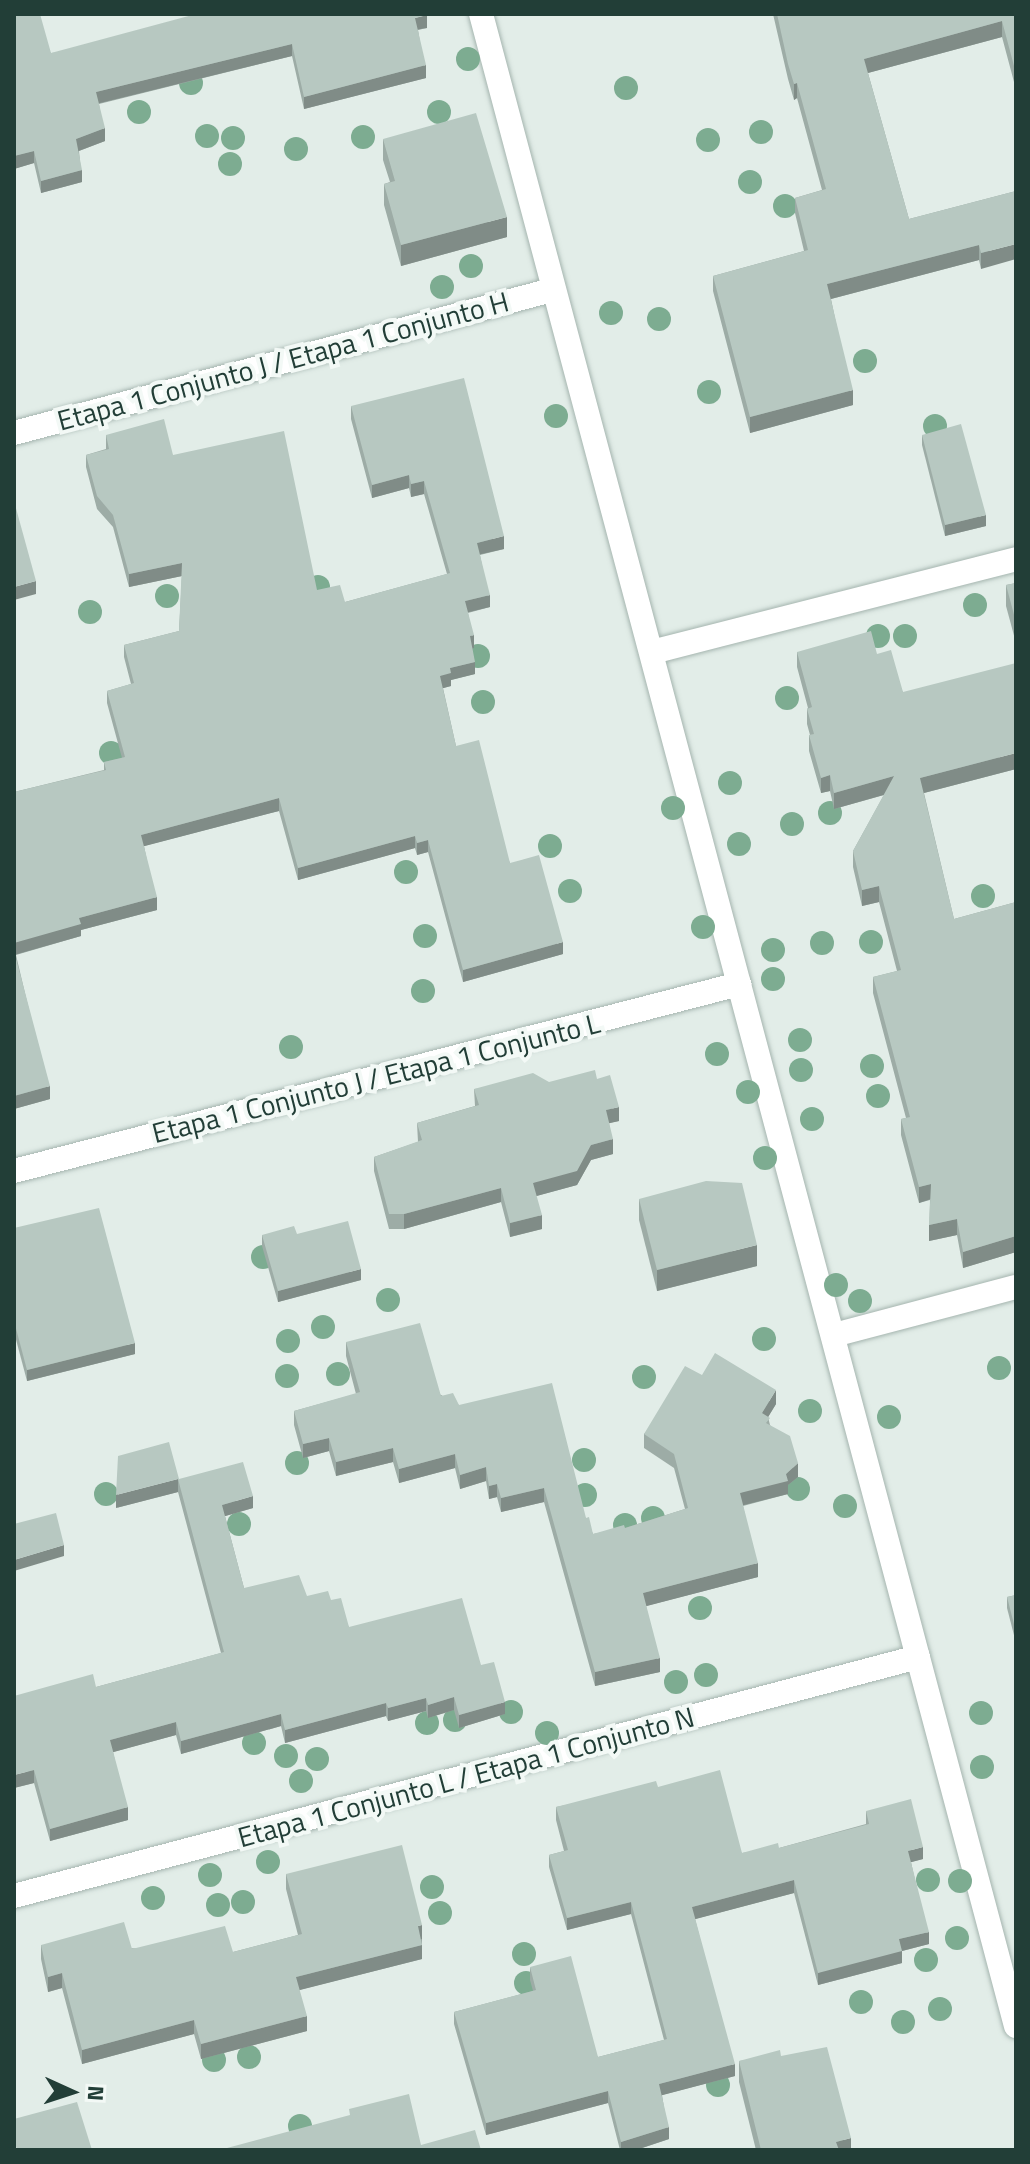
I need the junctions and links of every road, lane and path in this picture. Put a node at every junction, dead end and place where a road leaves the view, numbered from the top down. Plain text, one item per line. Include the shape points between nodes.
1 (481, 14) edge
2 (552, 290) junction
3 (14, 433) edge
4 (1016, 559) edge
5 (652, 652) junction
6 (739, 984) junction
7 (14, 1171) edge
8 (1016, 1287) edge
9 (834, 1335) junction
10 (918, 1657) junction
11 (14, 1896) edge
12 (1016, 2026) edge

1 - 2 street
2 - 3 street, Etapa 1 Conjunto J / Etapa 1 Conjunto H
2 - 5 street
4 - 5 street
5 - 6 street
6 - 7 street, Etapa 1 Conjunto J / Etapa 1 Conjunto L
6 - 9 street
8 - 9 street
9 - 10 street
10 - 11 street, Etapa 1 Conjunto L / Etapa 1 Conjunto N
10 - 12 street

